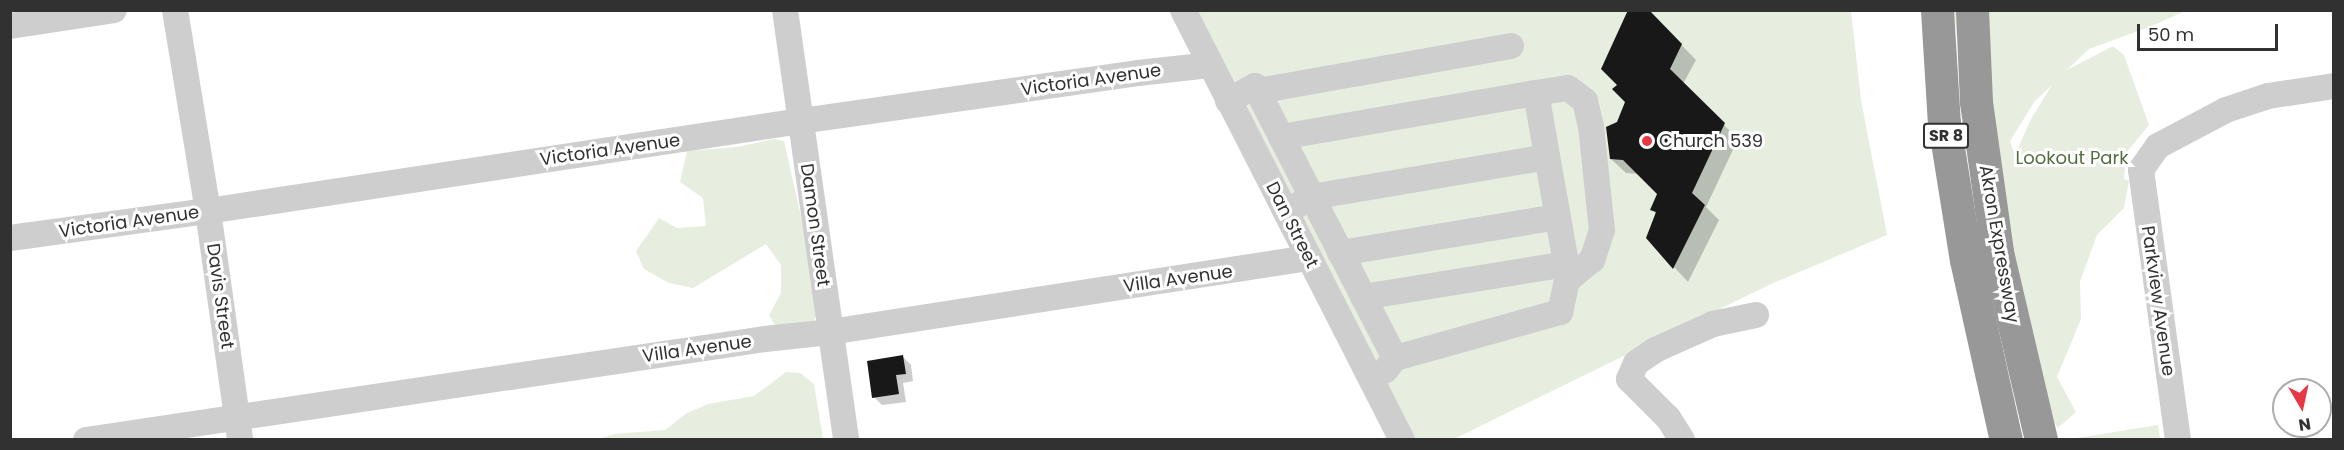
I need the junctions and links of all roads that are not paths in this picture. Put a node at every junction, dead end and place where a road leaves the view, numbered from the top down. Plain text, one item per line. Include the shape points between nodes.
1 (114, 10) edge
2 (175, 10) edge
3 (785, 10) edge
4 (1936, 10) edge
5 (1972, 10) edge
6 (1191, 13) edge
7 (10, 26) edge
8 (1511, 46) dead end
9 (1210, 65) junction
10 (2334, 86) edge
11 (1258, 91) junction
12 (1536, 93) junction
13 (1228, 100) junction
14 (801, 121) junction
15 (1281, 137) junction
16 (1547, 157) junction
17 (1311, 197) junction
18 (208, 211) junction
19 (1285, 212) junction
20 (1558, 217) junction
21 (10, 238) edge
22 (1340, 253) junction
23 (1309, 258) junction
24 (1567, 272) junction
25 (1364, 297) junction
26 (1755, 315) dead end
27 (830, 332) junction
28 (1395, 358) junction
29 (1374, 386) junction
30 (238, 428) edge
31 (86, 440) edge
32 (846, 440) edge
33 (1402, 440) edge
34 (1682, 440) edge
35 (2006, 440) edge
36 (2041, 440) edge
37 (2178, 440) edge

1 - 7 street
2 - 18 street, Davis Street
3 - 14 street, Damon Street
4 - 35 highway, Akron Expressway / SR 8 via 1944,123 1964,248
5 - 36 highway, Akron Expressway / SR 8 via 1976,102 1997,252
6 - 9 street, Dan Street
8 - 11 street
9 - 13 street, Dan Street
9 - 14 street, Victoria Avenue
10 - 37 street, Parkview Avenue via 2268,96 2226,110 2158,146 2141,170
11 - 13 street via 1255,86
11 - 15 street
12 - 15 street
12 - 16 street
12 - 24 street via 1568,88 1585,101 1591,126 1602,230 1592,260
13 - 19 street, Dan Street
14 - 18 street, Victoria Avenue
14 - 27 street, Damon Street
15 - 17 street
16 - 17 street
16 - 20 street
17 - 19 street
17 - 22 street
18 - 21 street, Victoria Avenue
18 - 30 street, Davis Street
19 - 23 street, Dan Street
20 - 22 street
20 - 24 street
22 - 25 street
23 - 27 street, Villa Avenue
23 - 29 street, Dan Street
24 - 25 street
24 - 28 street via 1560,312
25 - 28 street
26 - 34 street via 1713,324 1655,350 1636,363 1629,379 1668,418
27 - 30 street, Villa Avenue via 753,341
27 - 32 street, Damon Street
28 - 29 street
29 - 33 street, Dan Street
30 - 31 street, Villa Avenue

